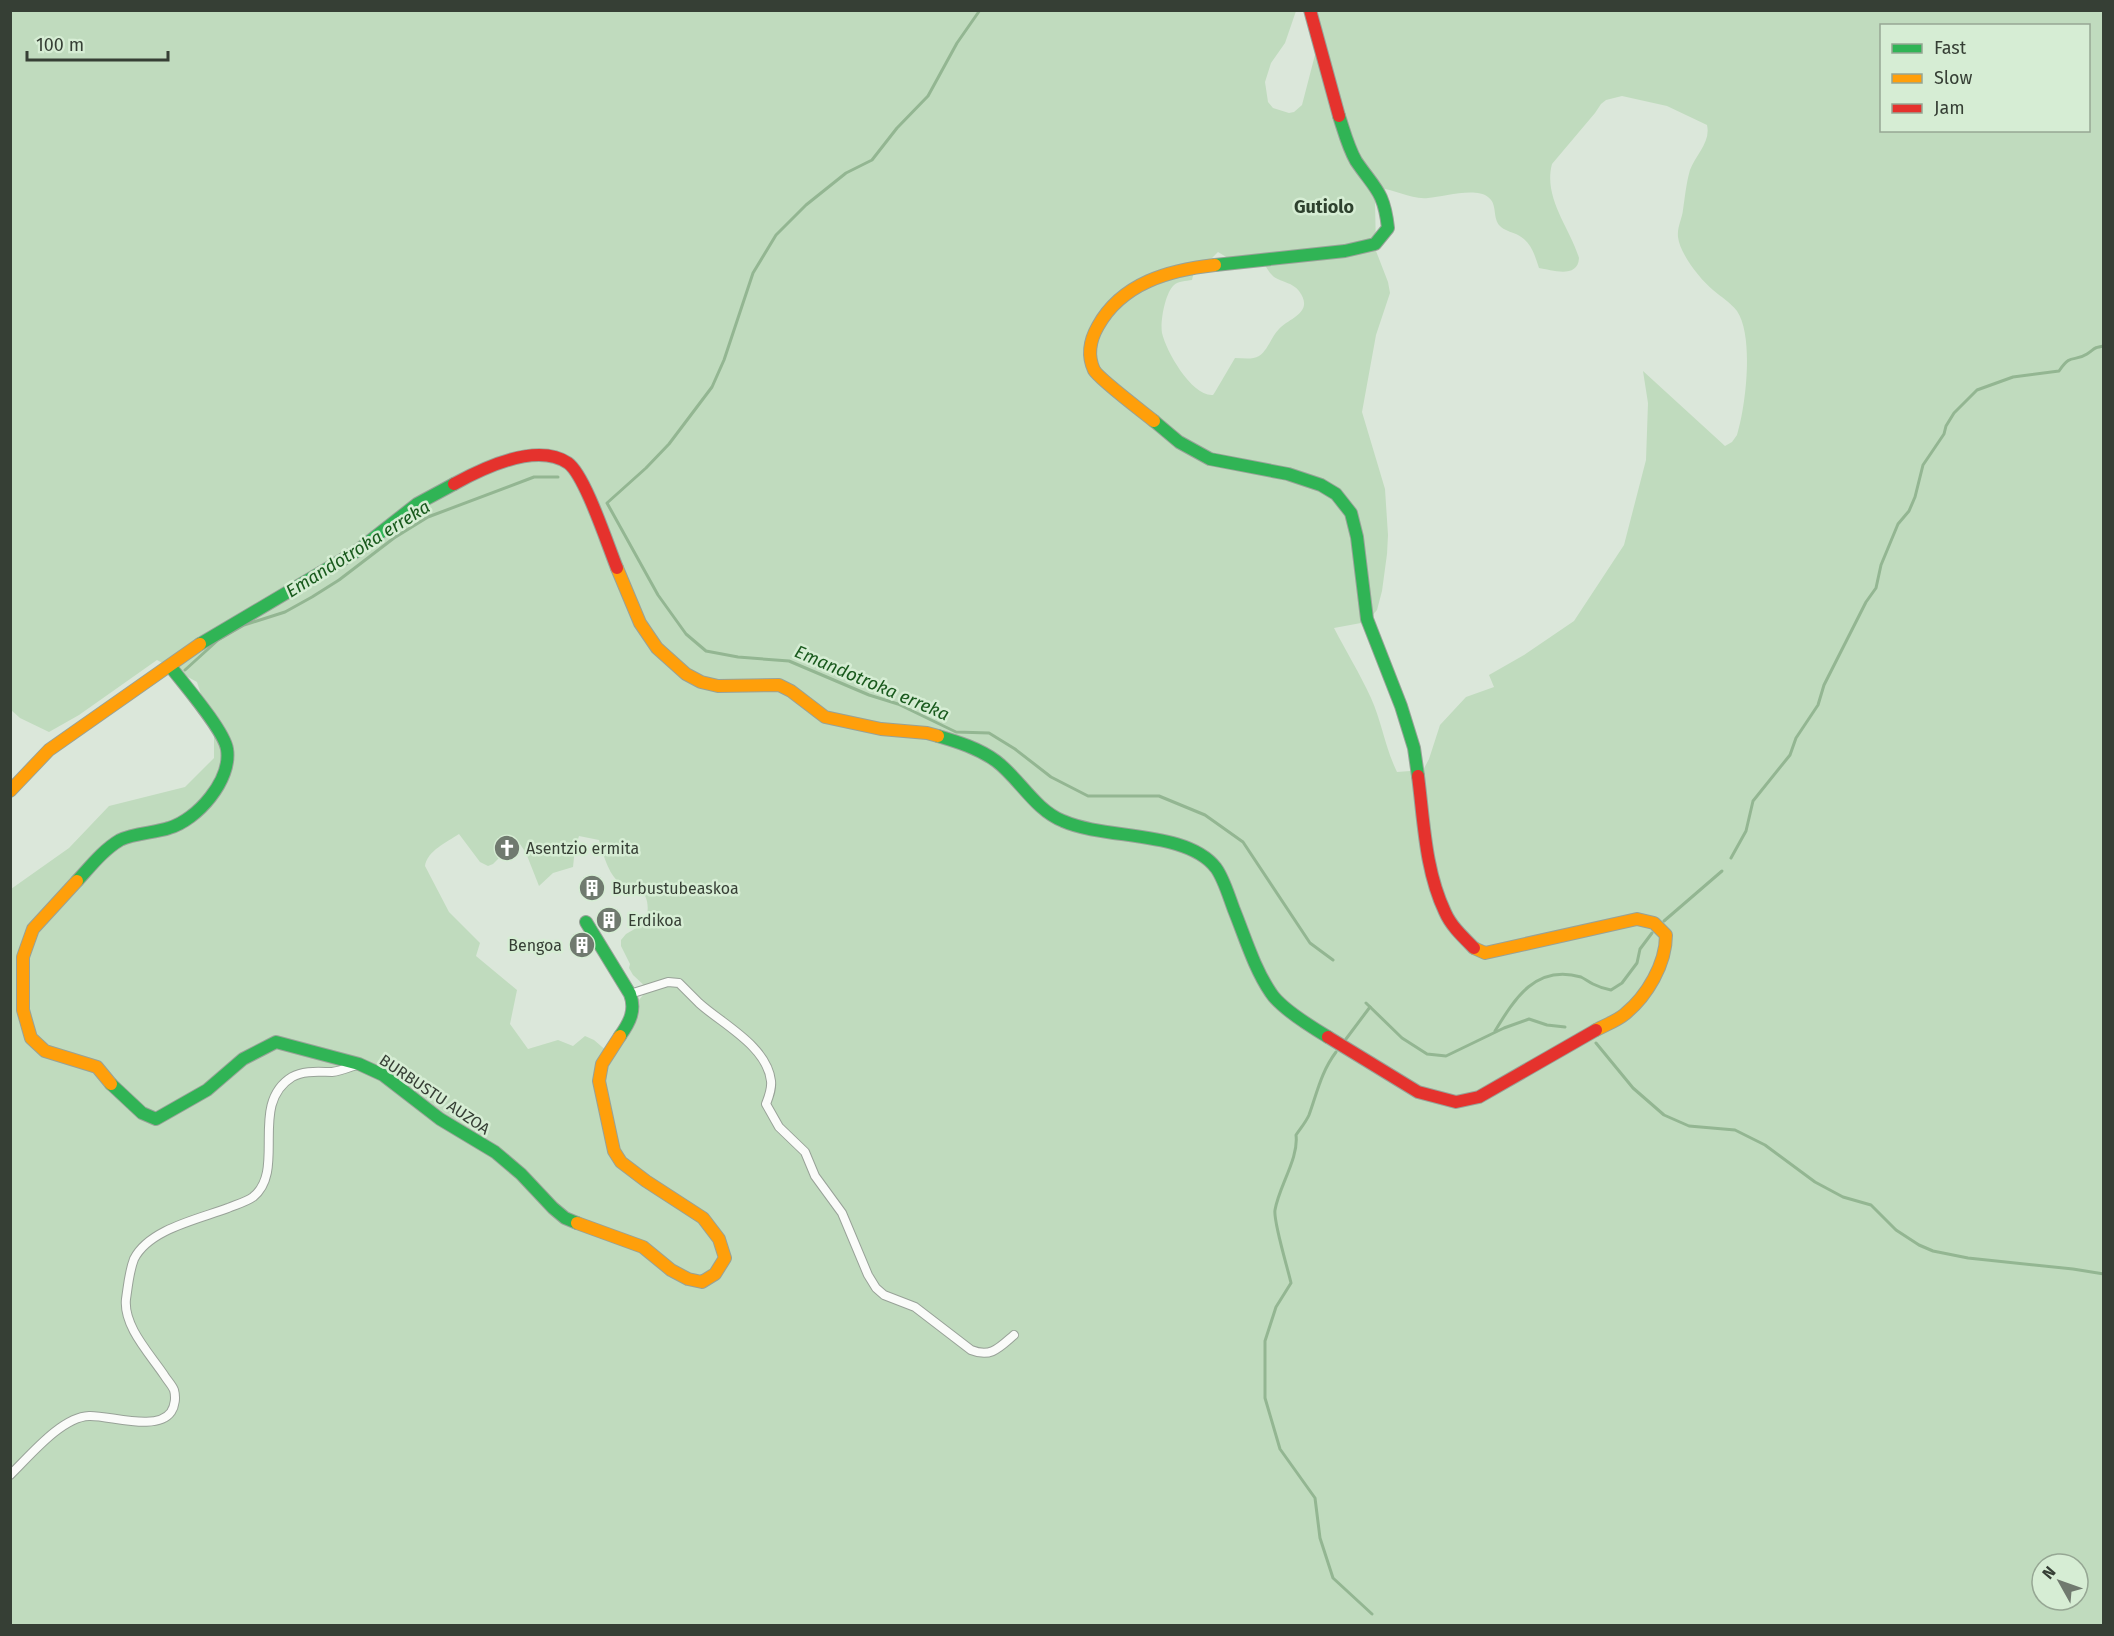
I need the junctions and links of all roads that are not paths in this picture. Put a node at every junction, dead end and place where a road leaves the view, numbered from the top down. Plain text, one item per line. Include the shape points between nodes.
1 (1310, 10) edge
2 (170, 666) junction
3 (10, 791) edge
4 (586, 922) dead end
5 (630, 994) junction
6 (359, 1064) junction
7 (1014, 1335) dead end
8 (10, 1475) edge

1 - 2 street via 1345,136 1355,159 1379,190 1388,228 1375,244 1345,251 1184,268 1133,288 1103,317 1089,353 1095,372 1179,442 1210,459 1321,484 1336,494 1351,513 1367,619 1414,748 1430,870 1445,912 1474,948 1485,953 1637,919 1654,923 1666,936 1651,985 1625,1014 1548,1059 1479,1097 1455,1102 1418,1092 1312,1028 1272,995 1217,869 1200,853 1180,845 1061,821 996,761 969,745 927,733 881,729 825,717 779,686 718,686 686,674 657,648 640,623 581,480 569,464 553,457 518,458 474,473 417,504 357,550 208,637
2 - 3 street via 46,752
2 - 6 street, BURBUSTU AUZOA via 221,734 226,767 221,782 212,798 183,822 122,839 106,850 33,930 23,957 23,1010 31,1038 45,1051 97,1068 142,1113 156,1119 207,1090 243,1059 276,1042
4 - 5 street
5 - 6 street, BURBUSTU AUZOA via 634,1005 629,1023 602,1064 600,1081 614,1151 621,1162 646,1181 704,1218 719,1239 725,1258 715,1274 702,1282 671,1270 644,1247 565,1218 495,1152 440,1119 383,1075
5 - 7 street via 679,982 758,1052 771,1080 766,1104 769,1112 805,1152 815,1176 842,1213 876,1288 915,1307 980,1354 992,1353
6 - 8 street via 334,1072 293,1076 272,1103 267,1168 263,1184 252,1198 169,1229 135,1258 126,1305 131,1325 174,1391 175,1406 170,1415 157,1421 86,1416 71,1421

